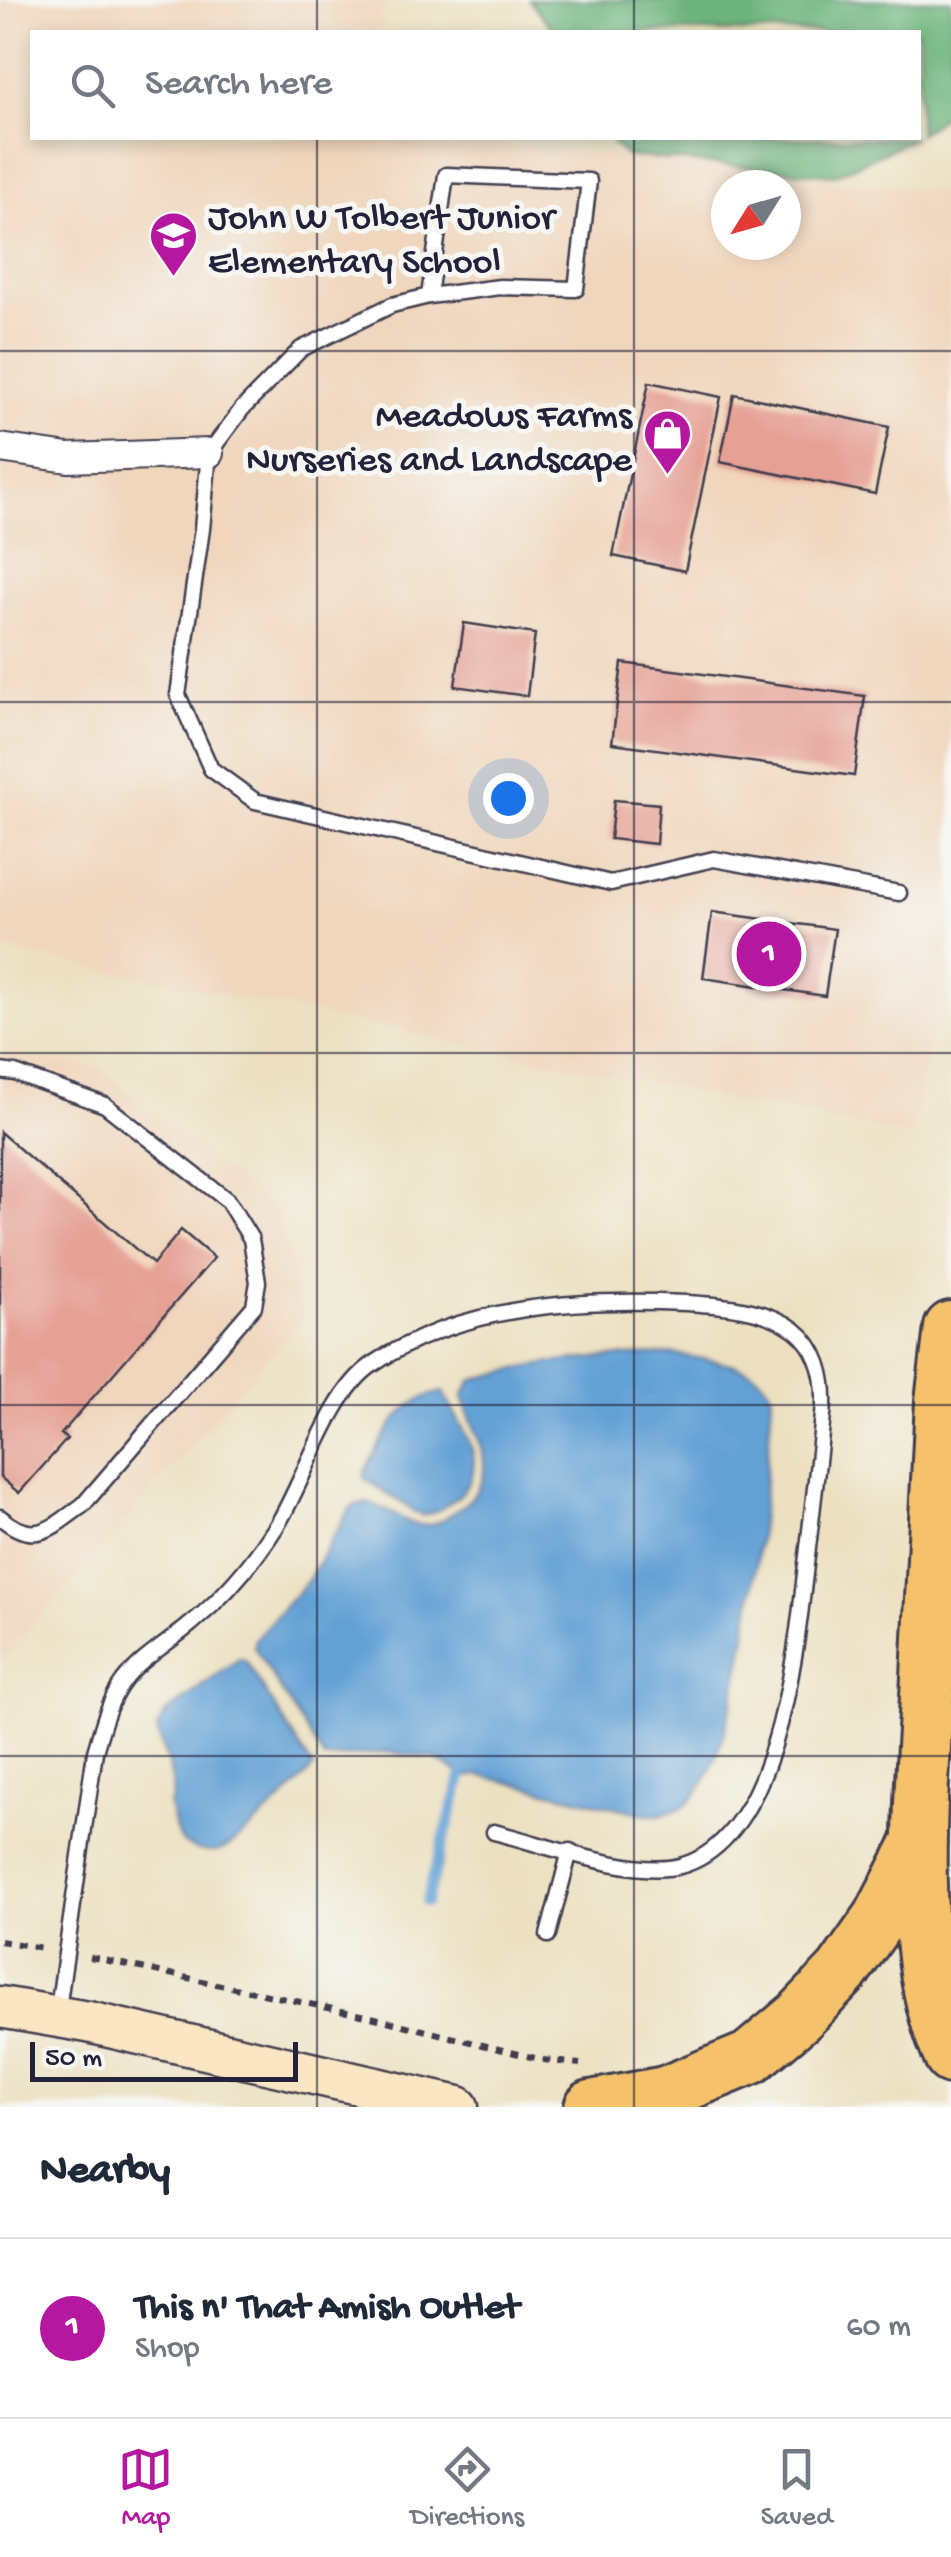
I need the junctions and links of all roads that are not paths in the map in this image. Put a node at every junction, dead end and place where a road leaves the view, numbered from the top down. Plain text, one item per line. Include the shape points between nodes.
1 (429, 296) junction
2 (0, 448) edge
3 (209, 453) junction
4 (898, 893) dead end
5 (0, 1071) edge
6 (951, 1328) edge
7 (0, 1518) edge
8 (494, 1832) dead end
9 (919, 1843) junction
10 (570, 1851) junction
11 (548, 1935) dead end
12 (0, 2007) edge
13 (56, 2016) junction
14 (951, 2057) edge
15 (590, 2086) edge
16 (458, 2107) edge

1 - 1 lane via 500,287 576,289 589,181 446,175
1 - 3 lane via 392,306 302,349 242,408
2 - 3 street via 68,458
3 - 4 lane via 178,695 211,769 255,801 611,884 714,860
5 - 7 lane via 105,1105 228,1200 250,1239 258,1282 254,1306 82,1506 32,1534
6 - 9 highway
8 - 10 lane
9 - 14 highway via 926,1960
9 - 15 highway via 842,1972 750,2058 665,2093
10 - 11 lane
10 - 13 lane via 637,1868 680,1866 719,1843 754,1795 796,1653 824,1405 812,1350 782,1322 706,1304 577,1302 459,1324 361,1373 247,1568 121,1684 105,1717
12 - 13 main road
13 - 16 main road

